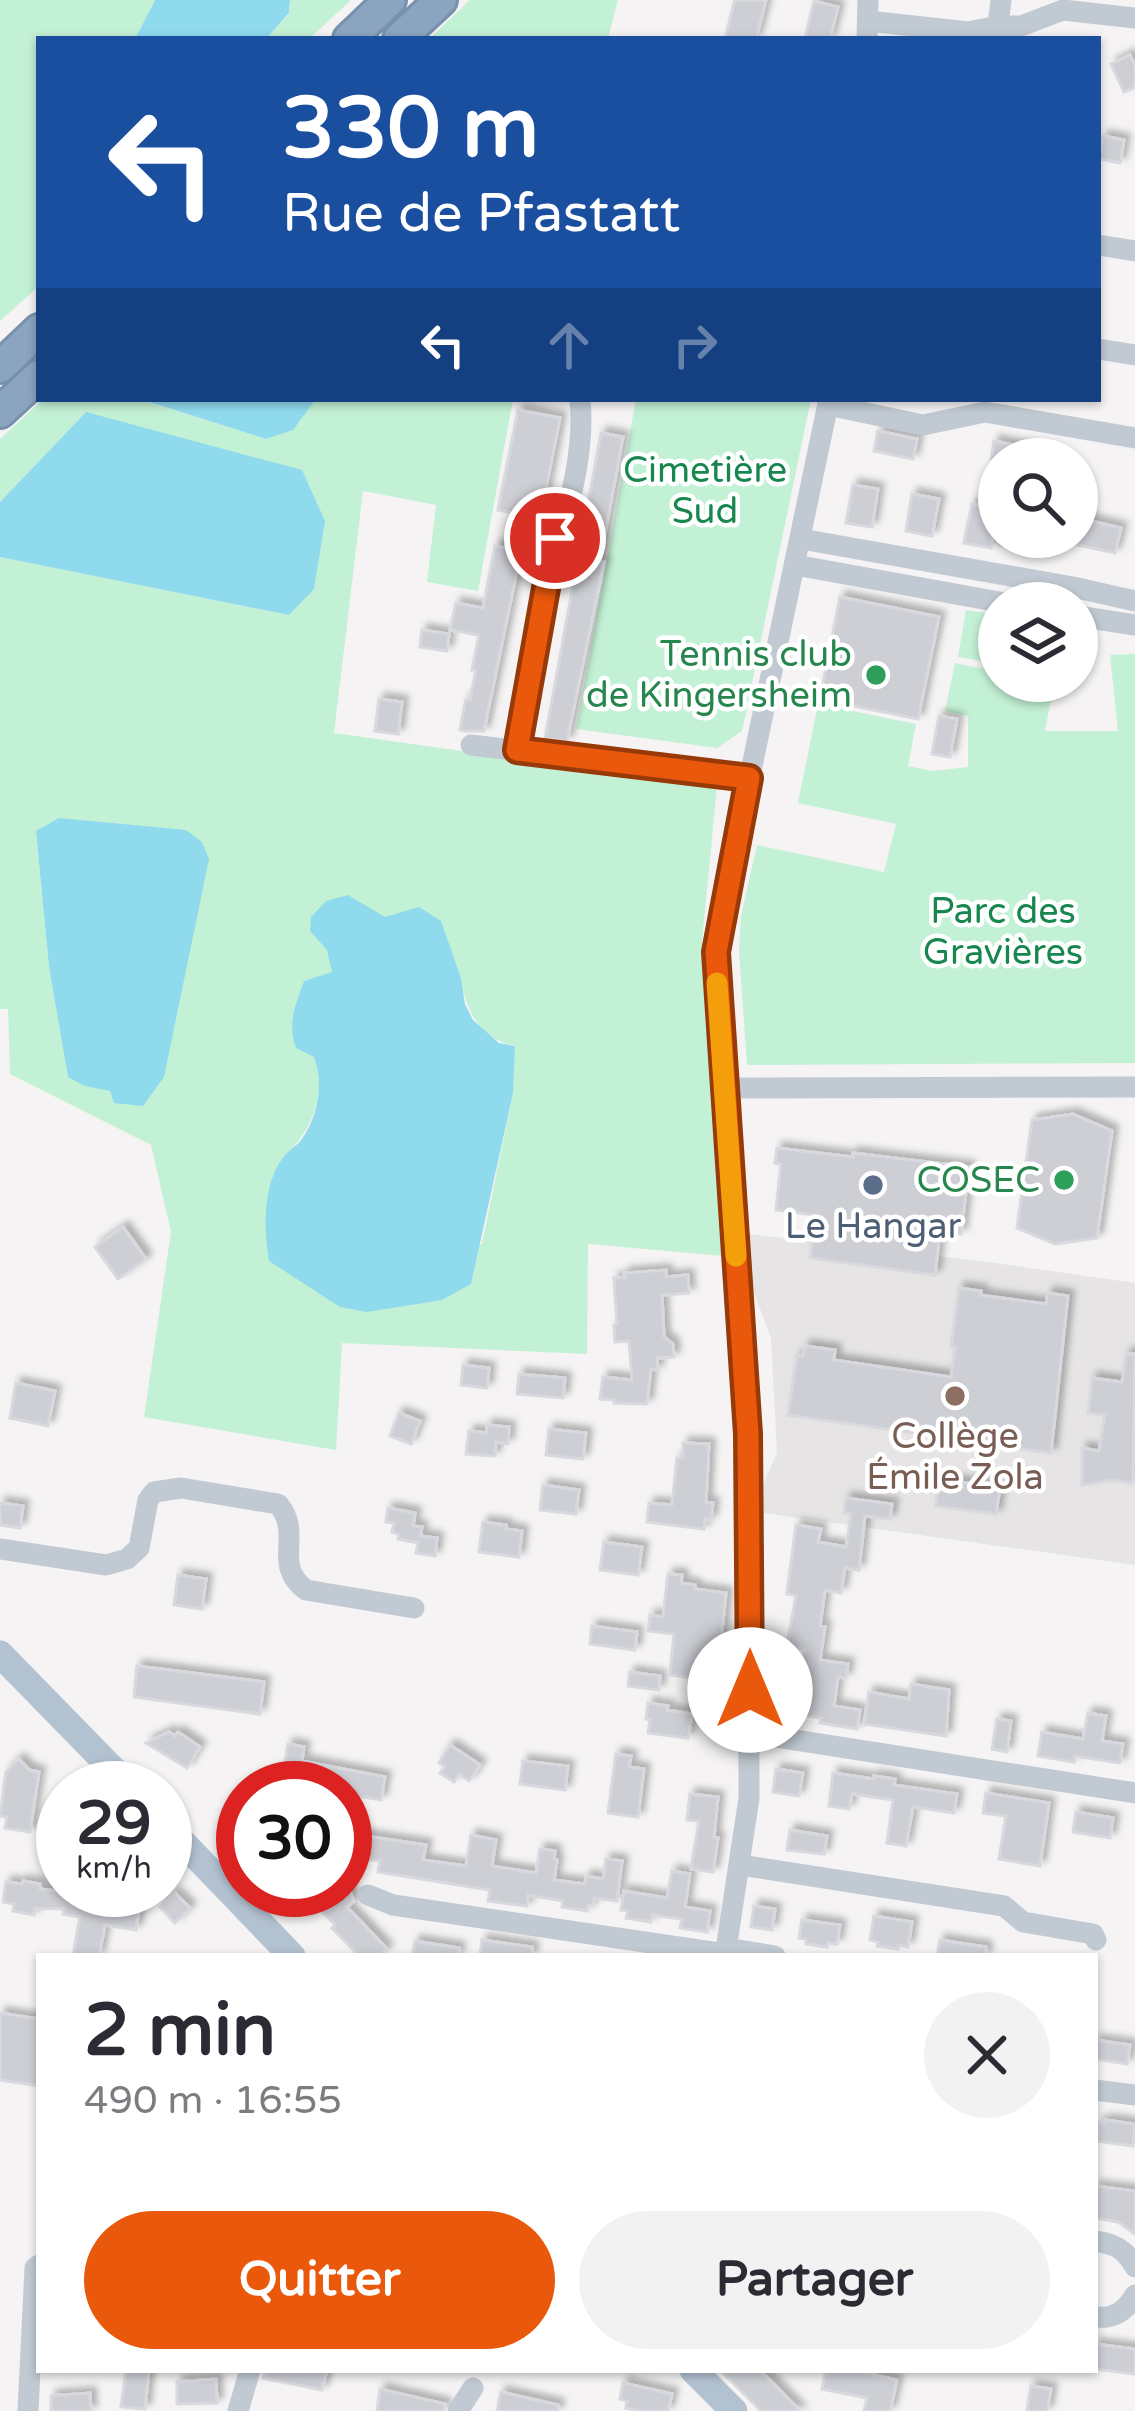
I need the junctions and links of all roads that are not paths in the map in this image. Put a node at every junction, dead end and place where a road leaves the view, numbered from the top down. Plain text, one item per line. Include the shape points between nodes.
1 (391, 0) edge
2 (441, 0) edge
3 (1001, 0) edge
4 (1135, 18) edge
5 (868, 20) edge
6 (1002, 32) edge
7 (352, 36) edge
8 (402, 36) edge
9 (1101, 245) edge
10 (1135, 250) edge
11 (36, 334) edge
12 (1101, 349) edge
13 (1135, 355) edge
14 (0, 367) edge
15 (36, 379) edge
16 (580, 402) edge
17 (829, 402) edge
18 (0, 412) edge
19 (1135, 438) edge
20 (801, 539) junction
21 (795, 565) junction
22 (978, 598) edge
23 (1135, 602) edge
24 (1098, 619) edge
25 (1135, 625) edge
26 (471, 745) dead end
27 (517, 750) junction
28 (749, 778) junction
29 (1135, 1087) edge
30 (723, 1088) junction
31 (0, 1549) edge
32 (414, 1607) dead end
33 (0, 1654) edge
34 (750, 1732) junction
35 (105, 1761) edge
36 (1135, 1793) edge
37 (192, 1852) edge
38 (740, 1865) junction
39 (372, 1897) edge
40 (1096, 1940) dead end
41 (289, 1953) edge
42 (713, 1953) edge
43 (726, 1953) edge
44 (1098, 2090) edge
45 (1135, 2095) edge
46 (1098, 2241) edge
47 (36, 2267) edge
48 (1135, 2267) edge
49 (1135, 2295) edge
50 (1098, 2317) edge
51 (249, 2373) edge
52 (697, 2373) edge
53 (473, 2388) dead end
54 (28, 2411) edge
55 (238, 2411) edge
56 (458, 2411) edge
57 (734, 2411) edge

1 - 7 highway
2 - 8 highway
3 - 6 street
4 - 6 street via 1063,10
5 - 6 street
9 - 10 street
11 - 14 highway
12 - 13 street
15 - 18 highway
16 - 27 street via 566,518 555,538
17 - 19 street via 923,425 985,412
17 - 20 street
20 - 21 street
20 - 23 street
21 - 22 street
21 - 28 street
24 - 25 street
26 - 27 street
27 - 28 street
28 - 30 street via 716,952
29 - 30 street
30 - 34 street via 748,1434
31 - 32 street via 106,1564 127,1559 139,1548 154,1492 181,1488 278,1504 290,1525 287,1570 306,1590
33 - 35 main road
34 - 36 street
34 - 38 street
37 - 41 main road
38 - 40 street via 1004,1906 1023,1922
38 - 43 street
39 - 42 street
44 - 45 street
46 - 48 street via 1127,2252
47 - 54 street
49 - 50 street via 1123,2312
51 - 55 street
52 - 57 main road
53 - 56 street

